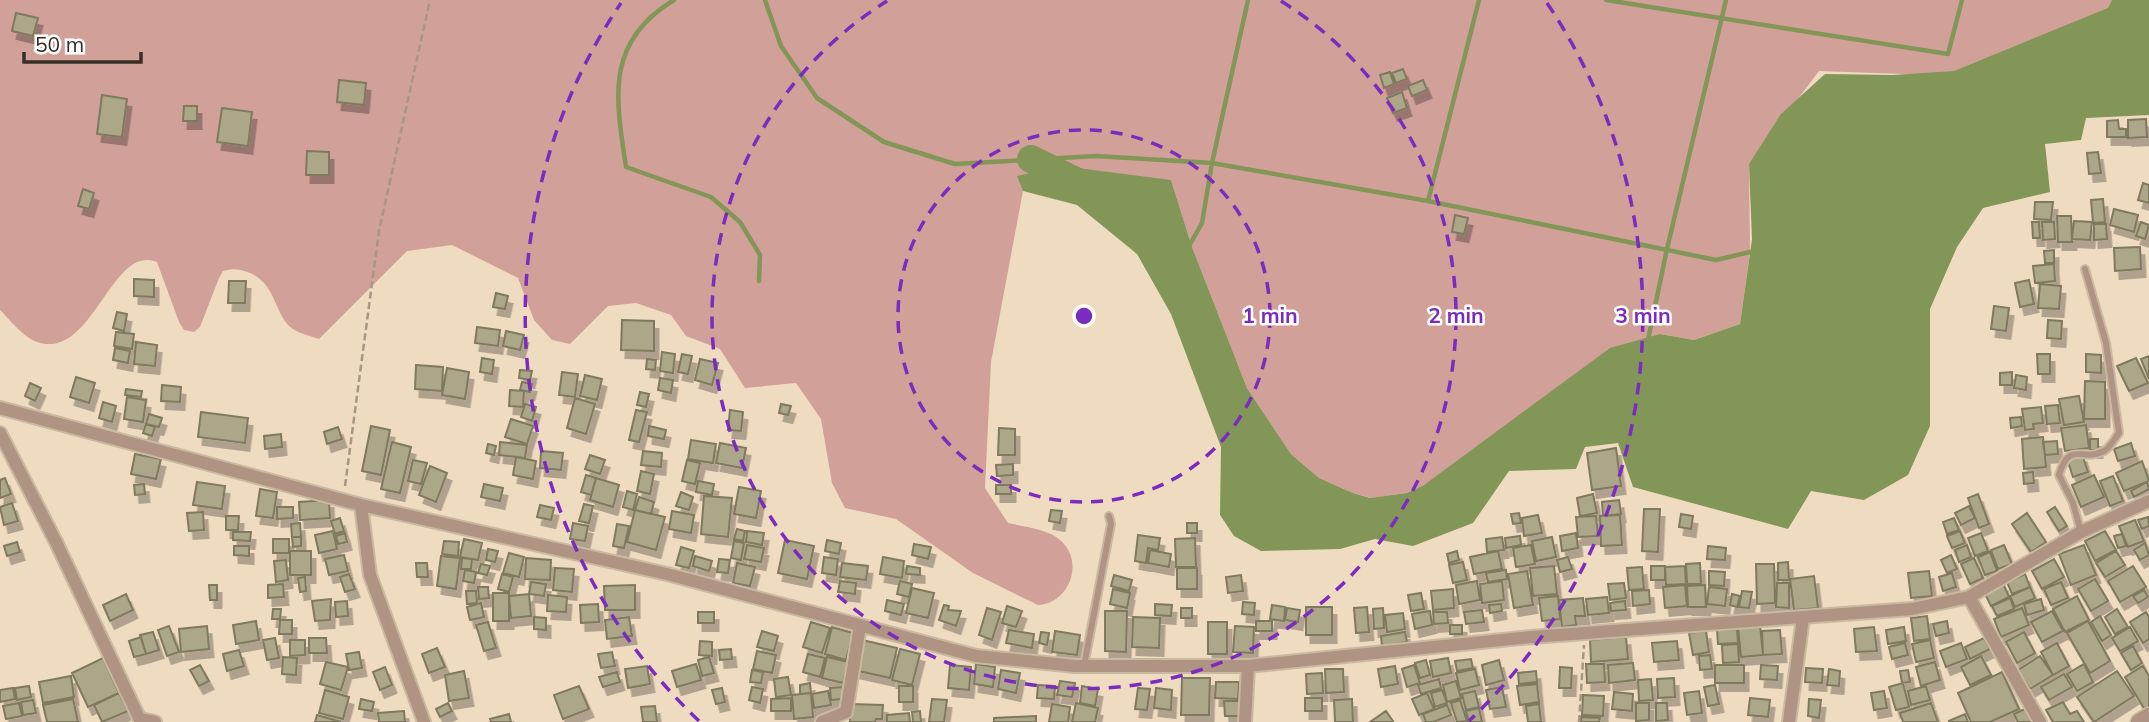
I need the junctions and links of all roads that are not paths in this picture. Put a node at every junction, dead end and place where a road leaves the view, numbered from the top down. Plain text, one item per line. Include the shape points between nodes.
1 (2085, 269) dead end
2 (0, 408) edge
3 (0, 433) edge
4 (2149, 501) edge
5 (361, 505) junction
6 (1110, 516) dead end
7 (2081, 532) junction
8 (1969, 597) junction
9 (1803, 618) junction
10 (860, 626) junction
11 (1084, 666) junction
12 (1248, 666) junction
13 (2149, 716) edge
14 (140, 721) edge
15 (155, 722) edge
16 (424, 722) edge
17 (822, 722) edge
18 (1245, 722) edge
19 (1789, 722) edge
20 (2040, 722) edge
21 (2139, 722) edge

1 - 7 lane via 2106,343 2119,433 2102,453 2073,453 2064,460 2059,475
2 - 5 street
3 - 14 street
4 - 7 street
5 - 10 street via 667,574
5 - 16 street via 370,575
6 - 11 lane
7 - 8 street
8 - 9 street via 1912,609
8 - 20 street
9 - 12 street via 1585,633
9 - 19 street
10 - 11 street via 976,656
10 - 17 street via 846,712
11 - 12 street
12 - 18 street
13 - 21 street
14 - 15 street

